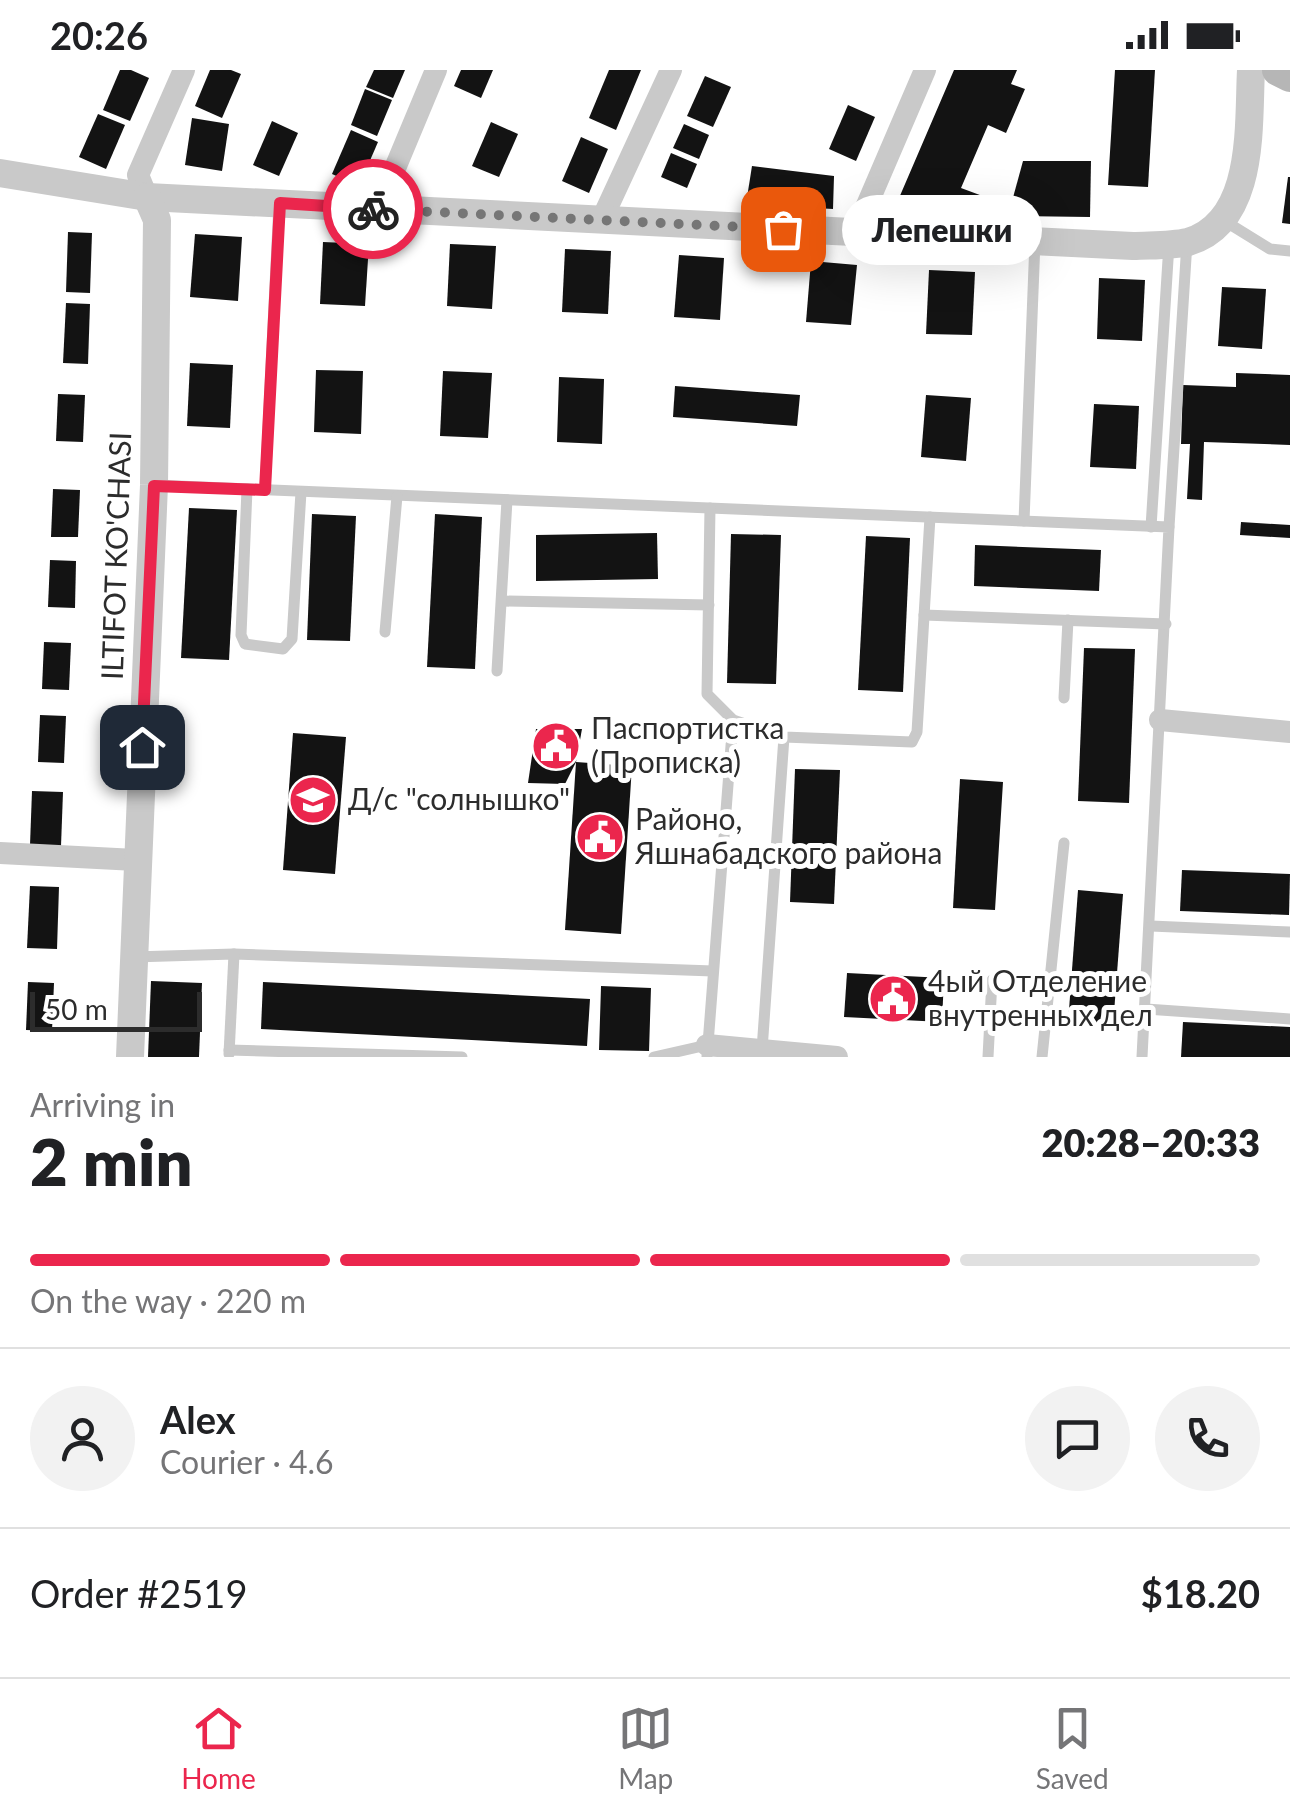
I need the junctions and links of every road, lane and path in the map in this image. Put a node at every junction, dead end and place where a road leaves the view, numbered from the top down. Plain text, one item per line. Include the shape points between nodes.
1 (184, 70) edge
2 (436, 70) edge
3 (671, 70) edge
4 (925, 70) edge
5 (1252, 70) edge
6 (1278, 70) edge
7 (1290, 76) edge
8 (0, 173) edge
9 (147, 196) junction
10 (280, 203) junction
11 (378, 209) junction
12 (602, 219) junction
13 (1221, 219) junction
14 (855, 233) junction
15 (1035, 241) junction
16 (1178, 243) junction
17 (1290, 251) edge
18 (154, 486) junction
19 (246, 489) junction
20 (265, 490) junction
21 (302, 492) junction
22 (397, 496) junction
23 (507, 500) junction
24 (710, 508) junction
25 (930, 517) junction
26 (1024, 521) junction
27 (1151, 527) junction
28 (1170, 527) junction
29 (502, 601) junction
30 (708, 605) junction
31 (924, 614) junction
32 (1068, 620) junction
33 (1166, 624) junction
34 (385, 632) dead end
35 (498, 671) dead end
36 (1064, 698) dead end
37 (733, 720) junction
38 (1160, 720) junction
39 (1290, 732) edge
40 (784, 738) junction
41 (1064, 843) dead end
42 (0, 853) edge
43 (136, 860) junction
44 (1151, 926) junction
45 (1290, 932) edge
46 (234, 954) junction
47 (134, 957) junction
48 (713, 971) junction
49 (992, 980) dead end
50 (1146, 1009) junction
51 (1290, 1019) edge
52 (762, 1050) junction
53 (707, 1051) edge
54 (229, 1053) edge
55 (394, 1055) edge
56 (446, 1056) edge
57 (821, 1056) edge
58 (130, 1057) edge
59 (462, 1057) edge
60 (654, 1057) edge
61 (837, 1057) edge
62 (988, 1057) edge
63 (1042, 1057) edge
64 (1142, 1057) edge

1 - 9 street, ILTIFOT KO'CHASI via 138,175
2 - 11 street
3 - 12 street
4 - 14 street
5 - 13 street via 1243,172
6 - 7 main road
8 - 9 street
9 - 10 street
9 - 18 street, ILTIFOT KO'CHASI via 157,220
10 - 11 street
10 - 20 lane
11 - 12 street
12 - 14 street
13 - 16 street
13 - 17 lane via 1270,249
14 - 15 street
15 - 16 street
15 - 26 lane
16 - 27 lane
16 - 28 lane
18 - 19 lane
18 - 43 street, ILTIFOT KO'CHASI
19 - 20 lane
19 - 21 lane via 240,635 245,644 283,649 292,639
20 - 21 lane
21 - 22 lane
22 - 23 lane
22 - 34 lane
23 - 24 lane
23 - 29 lane
24 - 25 lane
24 - 30 lane
25 - 26 lane
25 - 31 lane
26 - 27 lane
27 - 28 lane
28 - 33 lane
29 - 30 lane
29 - 35 lane
30 - 37 lane via 707,694
31 - 32 lane
31 - 40 lane via 912,742
32 - 33 lane
32 - 36 lane
33 - 38 lane
37 - 40 lane
37 - 48 lane
38 - 39 street
38 - 44 lane
40 - 52 lane
41 - 63 lane
42 - 43 street
43 - 47 street, ILTIFOT KO'CHASI
44 - 45 lane
44 - 50 lane
46 - 47 lane
46 - 48 lane
46 - 54 lane
47 - 58 street, ILTIFOT KO'CHASI
48 - 53 lane
49 - 62 lane
50 - 51 lane
50 - 64 lane
52 - 53 street
52 - 57 street
53 - 60 lane
54 - 55 lane
55 - 56 lane
56 - 59 lane
57 - 61 street

